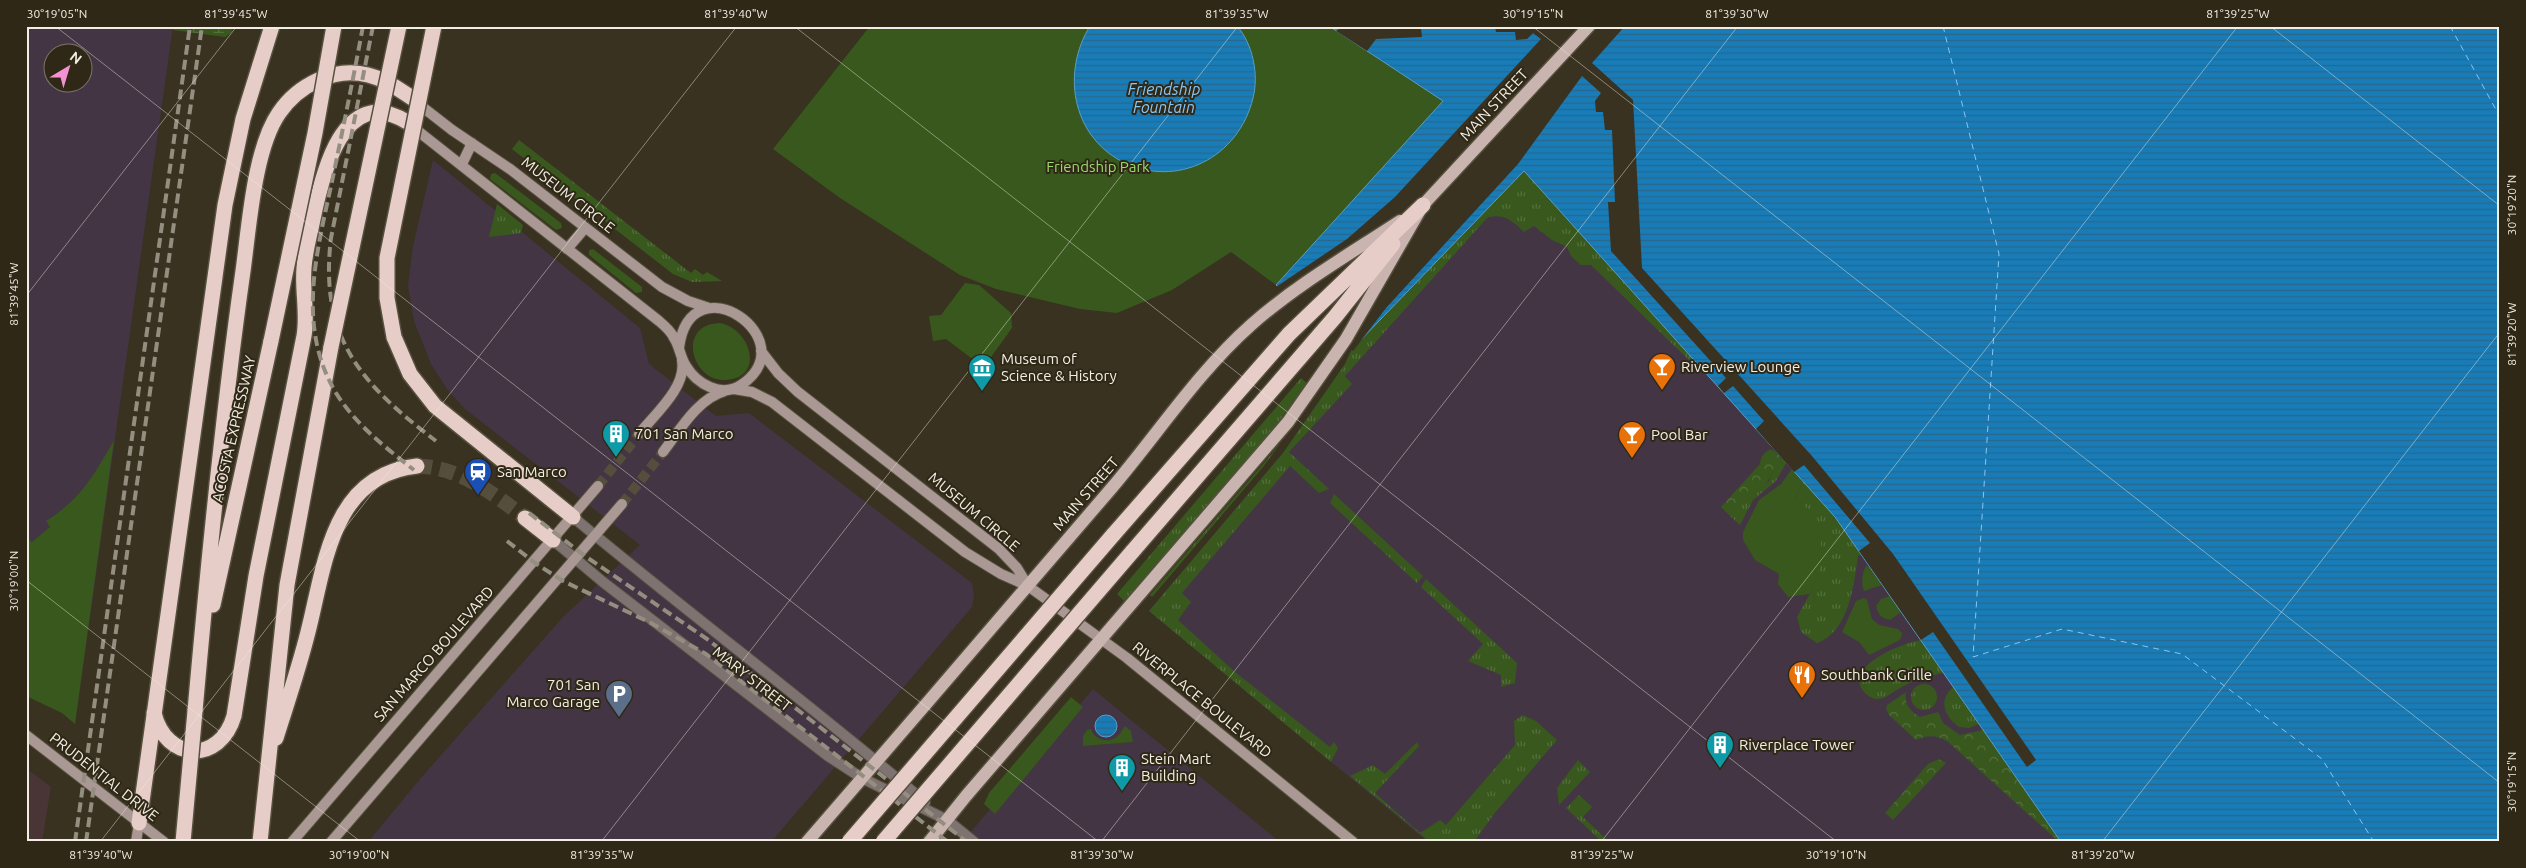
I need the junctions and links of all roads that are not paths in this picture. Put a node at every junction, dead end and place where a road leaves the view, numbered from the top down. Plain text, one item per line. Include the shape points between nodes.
1 (272, 26) edge
2 (334, 26) edge
3 (399, 26) edge
4 (434, 26) edge
5 (1589, 26) edge
6 (412, 98) junction
7 (407, 122) junction
8 (472, 143) junction
9 (462, 164) junction
10 (1424, 206) junction
11 (585, 228) junction
12 (568, 249) junction
13 (709, 308) junction
14 (680, 348) junction
15 (762, 351) junction
16 (682, 359) junction
17 (730, 390) junction
18 (639, 434) tunnel mouth
19 (663, 452) tunnel mouth
20 (417, 466) tunnel mouth
21 (598, 486) tunnel mouth
22 (622, 504) tunnel mouth
23 (573, 517) junction
24 (525, 518) tunnel mouth
25 (595, 536) junction
26 (553, 540) junction
27 (576, 560) junction
28 (1028, 586) junction
29 (1101, 639) junction
30 (153, 710) junction
31 (195, 711) junction
32 (26, 735) edge
33 (877, 761) junction
34 (267, 768) junction
35 (862, 778) junction
36 (947, 820) junction
37 (139, 823) junction
38 (136, 842) edge
39 (164, 842) edge
40 (183, 842) edge
41 (260, 842) edge
42 (292, 842) edge
43 (331, 842) edge
44 (807, 842) edge
45 (848, 842) edge
46 (883, 842) edge
47 (929, 842) edge
48 (974, 842) edge
49 (1353, 842) edge

1 - 30 highway via 233,161
2 - 31 highway, ACOSTA EXPRESSWAY, bridge via 315,133 212,610
3 - 34 highway, bridge via 331,347 287,585
4 - 23 highway, bridge via 387,258 387,298 394,337 410,374 435,406
5 - 10 main road, MAIN STREET
6 - 7 main road
6 - 8 main road, MUSEUM CIRCLE
6 - 31 highway via 368,74 346,73 317,81 289,100 275,119 263,152 244,265 217,473
7 - 9 main road, MUSEUM CIRCLE
7 - 30 highway via 390,113 380,112 358,119 331,152 322,178 304,267 305,331 257,567 230,730 214,747 186,750 166,737
8 - 9 main road
8 - 11 main road, MUSEUM CIRCLE
9 - 12 main road, MUSEUM CIRCLE
10 - 28 main road, MAIN STREET via 1278,303 1242,334 1204,374 1151,442
10 - 29 main road, MAIN STREET via 1335,355 1272,442
10 - 45 highway, bridge via 1260,365
10 - 46 highway, bridge via 1317,338
11 - 12 main road
11 - 13 main road, MUSEUM CIRCLE via 662,287
12 - 14 main road, MUSEUM CIRCLE via 659,320
13 - 14 main road, MUSEUM CIRCLE via 690,320
13 - 15 main road, MUSEUM CIRCLE via 725,309 743,318 758,338
14 - 16 main road, MUSEUM CIRCLE
15 - 17 main road via 753,373
15 - 28 main road, MUSEUM CIRCLE via 791,386 995,546 1017,568
16 - 17 main road, MUSEUM CIRCLE via 688,370 701,381 715,390
16 - 18 main road via 678,384
17 - 19 main road via 714,395 702,404
17 - 28 main road, MUSEUM CIRCLE via 752,392 772,402 965,552 1000,574
20 - 34 highway via 394,471 374,482 357,496 338,523
21 - 23 main road, SAN MARCO BOULEVARD
22 - 25 main road
23 - 25 street, MARY STREET
23 - 26 main road, SAN MARCO BOULEVARD
24 - 26 highway
25 - 27 main road
25 - 33 street, MARY STREET
26 - 27 street, MARY STREET
26 - 42 main road, SAN MARCO BOULEVARD
27 - 35 street, MARY STREET via 828,756
27 - 43 main road via 469,679
28 - 29 main road, RIVERPLACE BOULEVARD
28 - 33 main road, MAIN STREET
29 - 36 main road, MAIN STREET
29 - 49 main road, RIVERPLACE BOULEVARD
30 - 37 highway
31 - 40 highway, ACOSTA EXPRESSWAY, bridge
32 - 37 main road, PRUDENTIAL DRIVE
33 - 35 main road, MAIN STREET
33 - 36 street, MARY STREET
34 - 41 highway
35 - 36 street, MARY STREET
35 - 44 main road, MAIN STREET
36 - 47 main road, MAIN STREET
36 - 48 street, MARY STREET
37 - 38 main road
37 - 39 main road, PRUDENTIAL DRIVE

